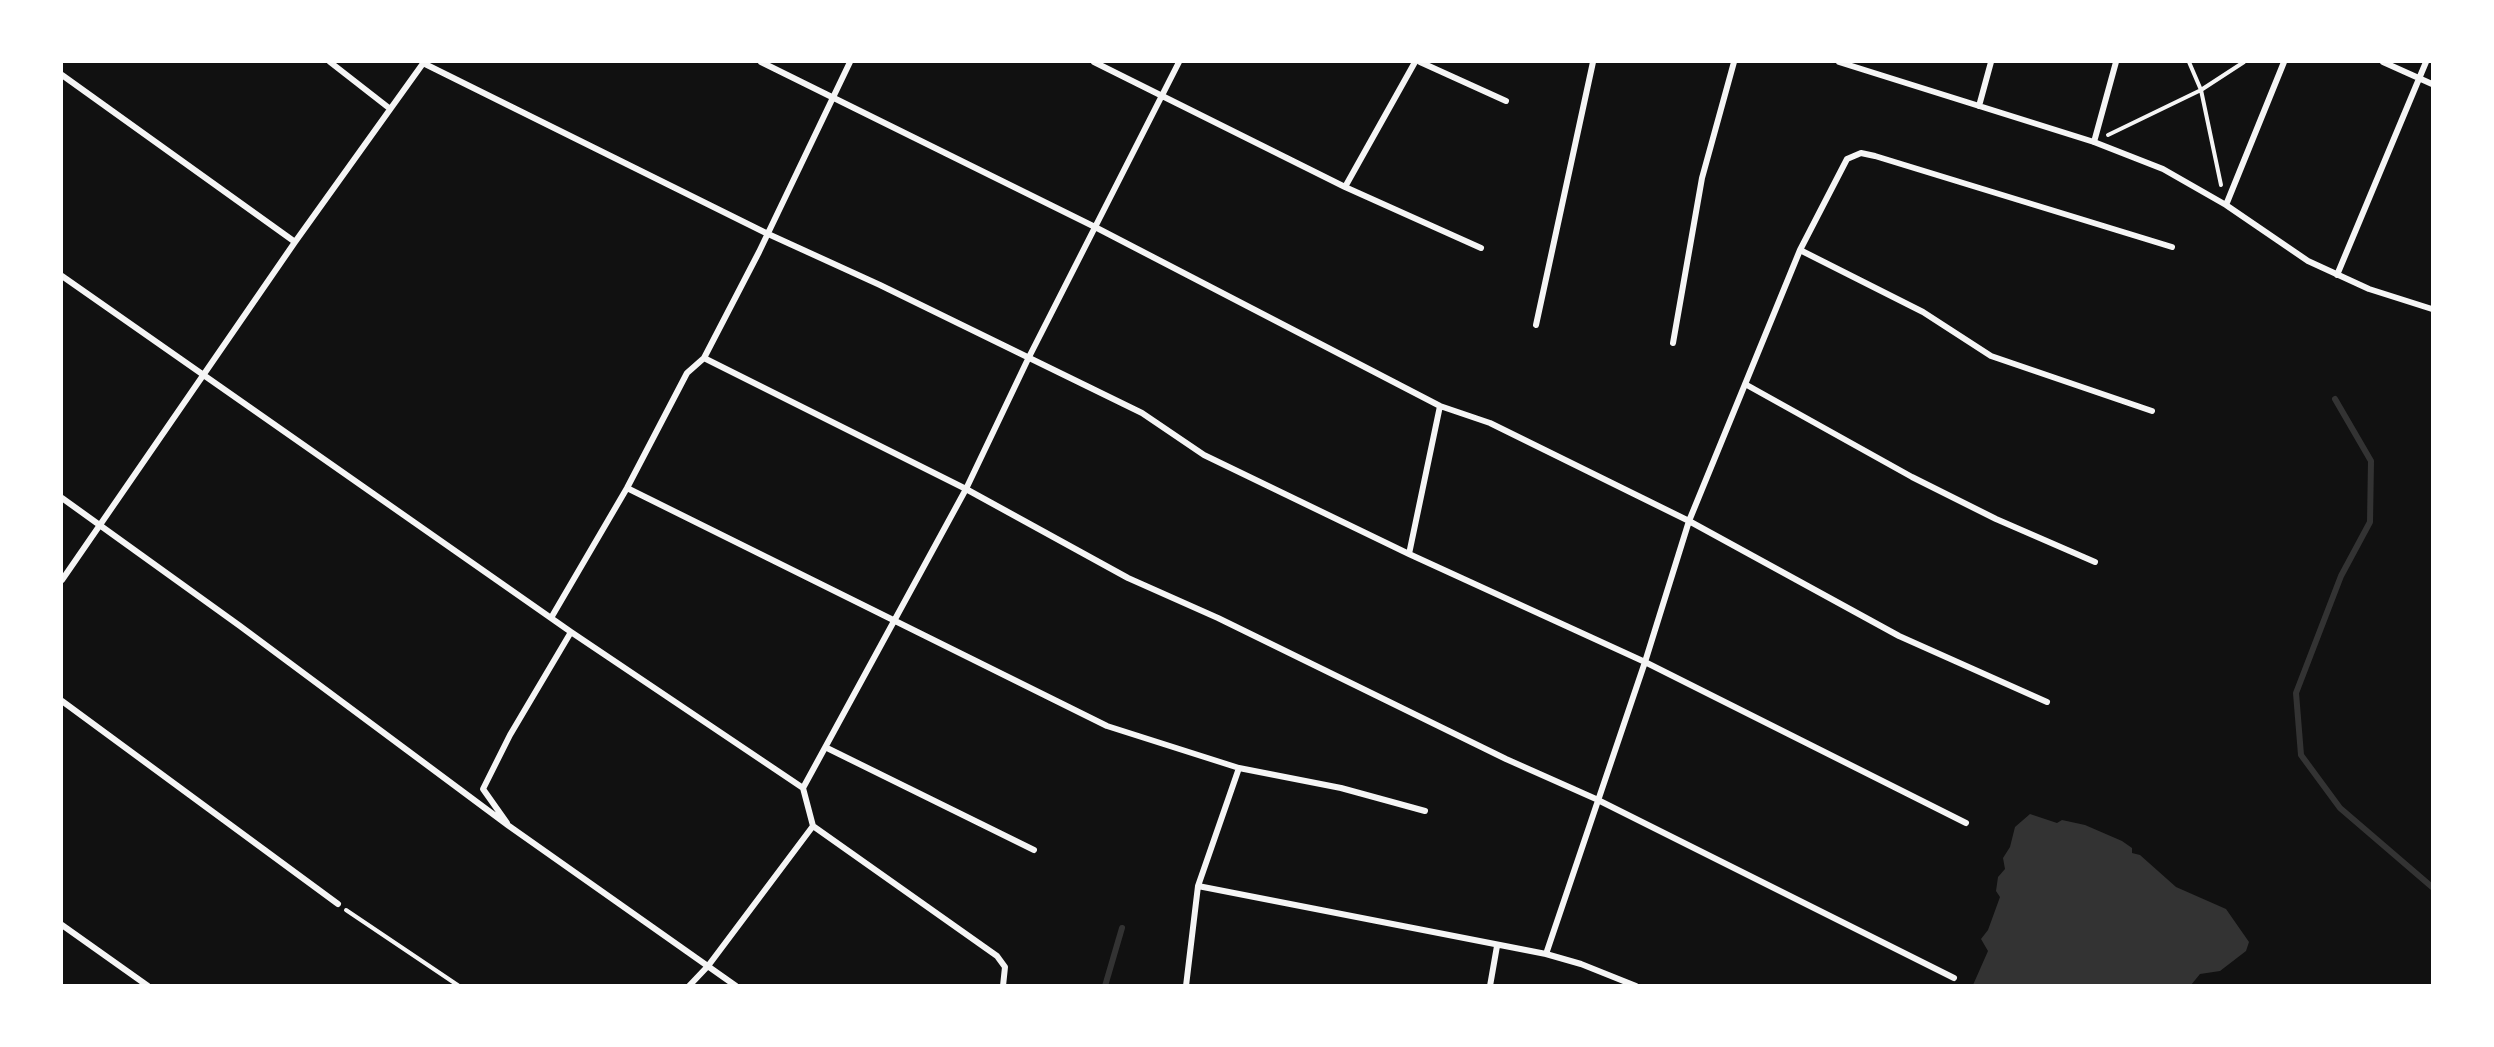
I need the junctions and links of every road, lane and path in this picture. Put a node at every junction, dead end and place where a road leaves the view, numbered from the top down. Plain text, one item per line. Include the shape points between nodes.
1 (330, 62) edge
2 (423, 62) edge
3 (761, 62) edge
4 (850, 62) edge
5 (1094, 62) edge
6 (1179, 62) edge
7 (1415, 62) edge
8 (1420, 62) edge
9 (1593, 62) edge
10 (1734, 62) edge
11 (1839, 62) edge
12 (1871, 62) edge
13 (1991, 62) edge
14 (2115, 62) edge
15 (2189, 62) edge
16 (2244, 62) edge
17 (2284, 62) edge
18 (2383, 62) edge
19 (2426, 62) edge
20 (1869, 71) junction
21 (62, 75) edge
22 (2419, 78) junction
23 (2433, 84) edge
24 (2201, 90) junction
25 (1161, 95) junction
26 (832, 97) junction
27 (1506, 101) dead end
28 (1979, 106) junction
29 (389, 108) junction
30 (2094, 142) junction
31 (1345, 188) junction
32 (2226, 205) junction
33 (1095, 227) junction
34 (766, 233) junction
35 (295, 242) junction
36 (2172, 247) dead end
37 (1482, 248) dead end
38 (1800, 250) junction
39 (2337, 275) junction
40 (62, 276) edge
41 (2433, 309) edge
42 (1536, 325) dead end
43 (1673, 343) dead end
44 (704, 358) junction
45 (1028, 359) junction
46 (205, 376) junction
47 (1745, 384) junction
48 (1440, 406) junction
49 (2152, 411) dead end
50 (627, 488) junction
51 (966, 489) junction
52 (62, 498) edge
53 (1689, 521) junction
54 (101, 526) junction
55 (1409, 554) junction
56 (2095, 562) dead end
57 (62, 580) edge
58 (551, 618) junction
59 (896, 619) junction
60 (571, 632) junction
61 (1645, 662) junction
62 (62, 701) edge
63 (2048, 702) dead end
64 (827, 748) junction
65 (1239, 768) junction
66 (803, 788) junction
67 (1596, 799) junction
68 (1425, 811) dead end
69 (1966, 823) dead end
70 (509, 826) junction
71 (813, 826) junction
72 (1034, 850) dead end
73 (1198, 886) junction
74 (338, 904) joint
75 (62, 925) edge
76 (1497, 946) junction
77 (1546, 954) junction
78 (708, 966) junction
79 (1954, 978) dead end
80 (148, 986) edge
81 (459, 986) edge
82 (689, 986) edge
83 (736, 986) edge
84 (1003, 986) edge
85 (1186, 986) edge
86 (1490, 986) edge
87 (1636, 986) edge

1 - 29 street
2 - 29 street
2 - 34 street
3 - 26 street
4 - 26 street
5 - 25 street
6 - 25 street
7 - 31 street
8 - 27 street
9 - 42 street
10 - 43 street via 1702,178
11 - 20 street
12 - 20 street
13 - 28 street
14 - 30 street
15 - 24 path
16 - 24 path
17 - 32 street
18 - 22 street
19 - 22 street
20 - 28 street
21 - 35 street
22 - 23 street
22 - 39 street
24 - 30 path
24 - 32 path
25 - 31 street
25 - 33 street
26 - 33 street
26 - 34 street
28 - 30 street
29 - 35 street
30 - 32 street via 2163,169
31 - 37 street
32 - 39 street via 2308,261
33 - 45 street
33 - 48 street
34 - 44 street
34 - 45 street
35 - 46 street
36 - 38 street via 1861,153 1842,166
38 - 47 street
38 - 49 street via 1923,312 1991,356
39 - 41 street
40 - 46 street
44 - 50 street via 687,373
44 - 51 street
45 - 51 street
45 - 55 street via 1142,414 1204,455
46 - 54 street
46 - 58 street
47 - 53 street
47 - 56 street via 1912,477
48 - 53 street via 1490,423
48 - 55 street
50 - 58 street
50 - 59 street
51 - 59 street
51 - 67 street via 1128,578
52 - 54 street
53 - 61 street
53 - 63 street via 1899,636
54 - 57 street
54 - 70 street
55 - 61 street
58 - 60 street
59 - 64 street
59 - 65 street via 1107,726
60 - 66 street
60 - 70 street via 483,789
61 - 67 street
61 - 69 street
62 - 74 street
64 - 66 street
64 - 72 street
65 - 68 street via 1341,788
65 - 73 street
66 - 71 street
67 - 77 street
67 - 79 street
70 - 78 street
71 - 78 street
71 - 84 street via 992,952 1005,967
73 - 76 street
73 - 85 street
74 - 81 path
75 - 80 street
76 - 77 street
76 - 86 street
77 - 87 street
78 - 82 street
78 - 83 street

